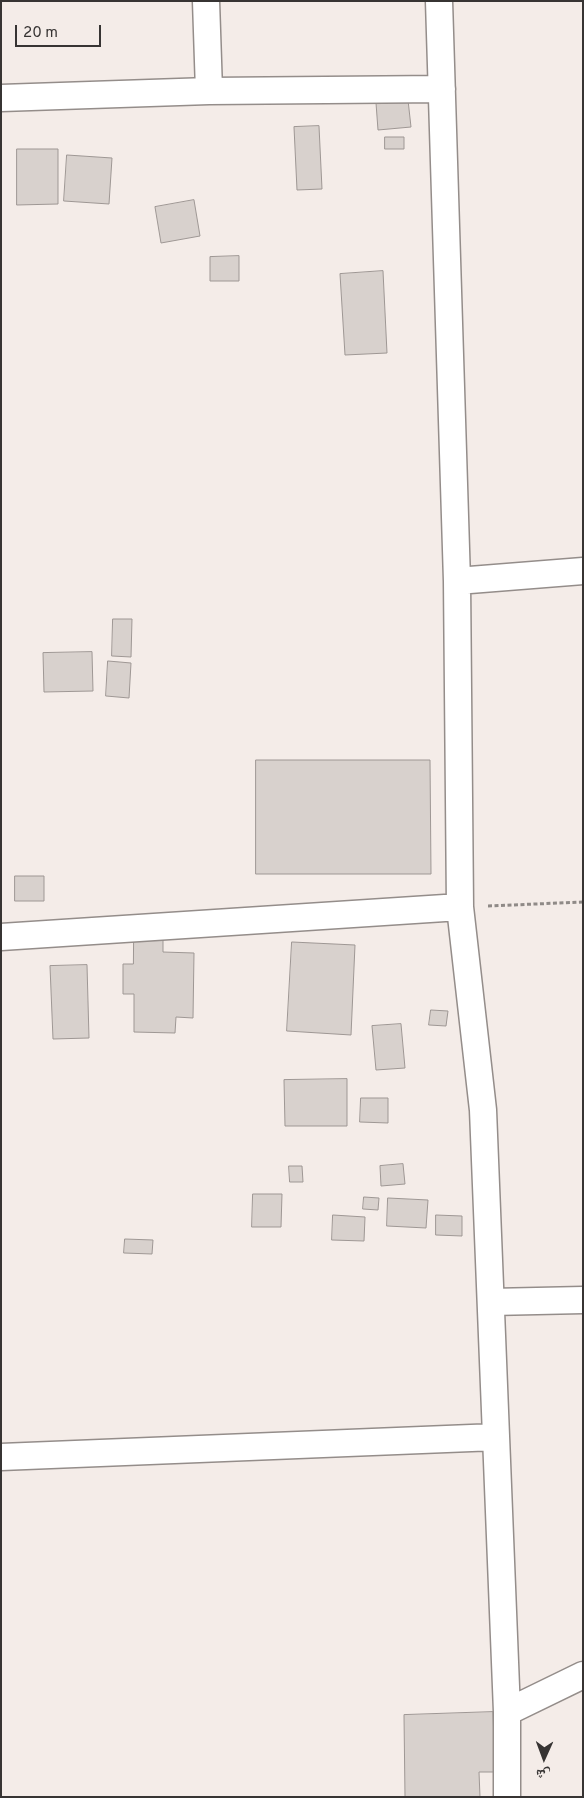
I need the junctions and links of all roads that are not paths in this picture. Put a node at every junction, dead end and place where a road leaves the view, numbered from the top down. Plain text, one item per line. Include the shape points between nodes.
1 (206, 1) edge
2 (439, 1) edge
3 (442, 89) junction
4 (209, 91) junction
5 (1, 98) edge
6 (583, 572) edge
7 (457, 581) junction
8 (460, 907) junction
9 (1, 937) edge
10 (583, 1300) edge
11 (491, 1302) junction
12 (496, 1437) junction
13 (1, 1458) edge
14 (583, 1675) edge
15 (507, 1712) junction
16 (507, 1797) edge

1 - 4 street
2 - 3 street
3 - 4 street
3 - 7 street
4 - 5 street
6 - 7 street
7 - 8 street
8 - 9 street
8 - 11 street via 483,1110
10 - 11 street
11 - 12 street
12 - 13 street
12 - 15 street
14 - 15 street
15 - 16 street

